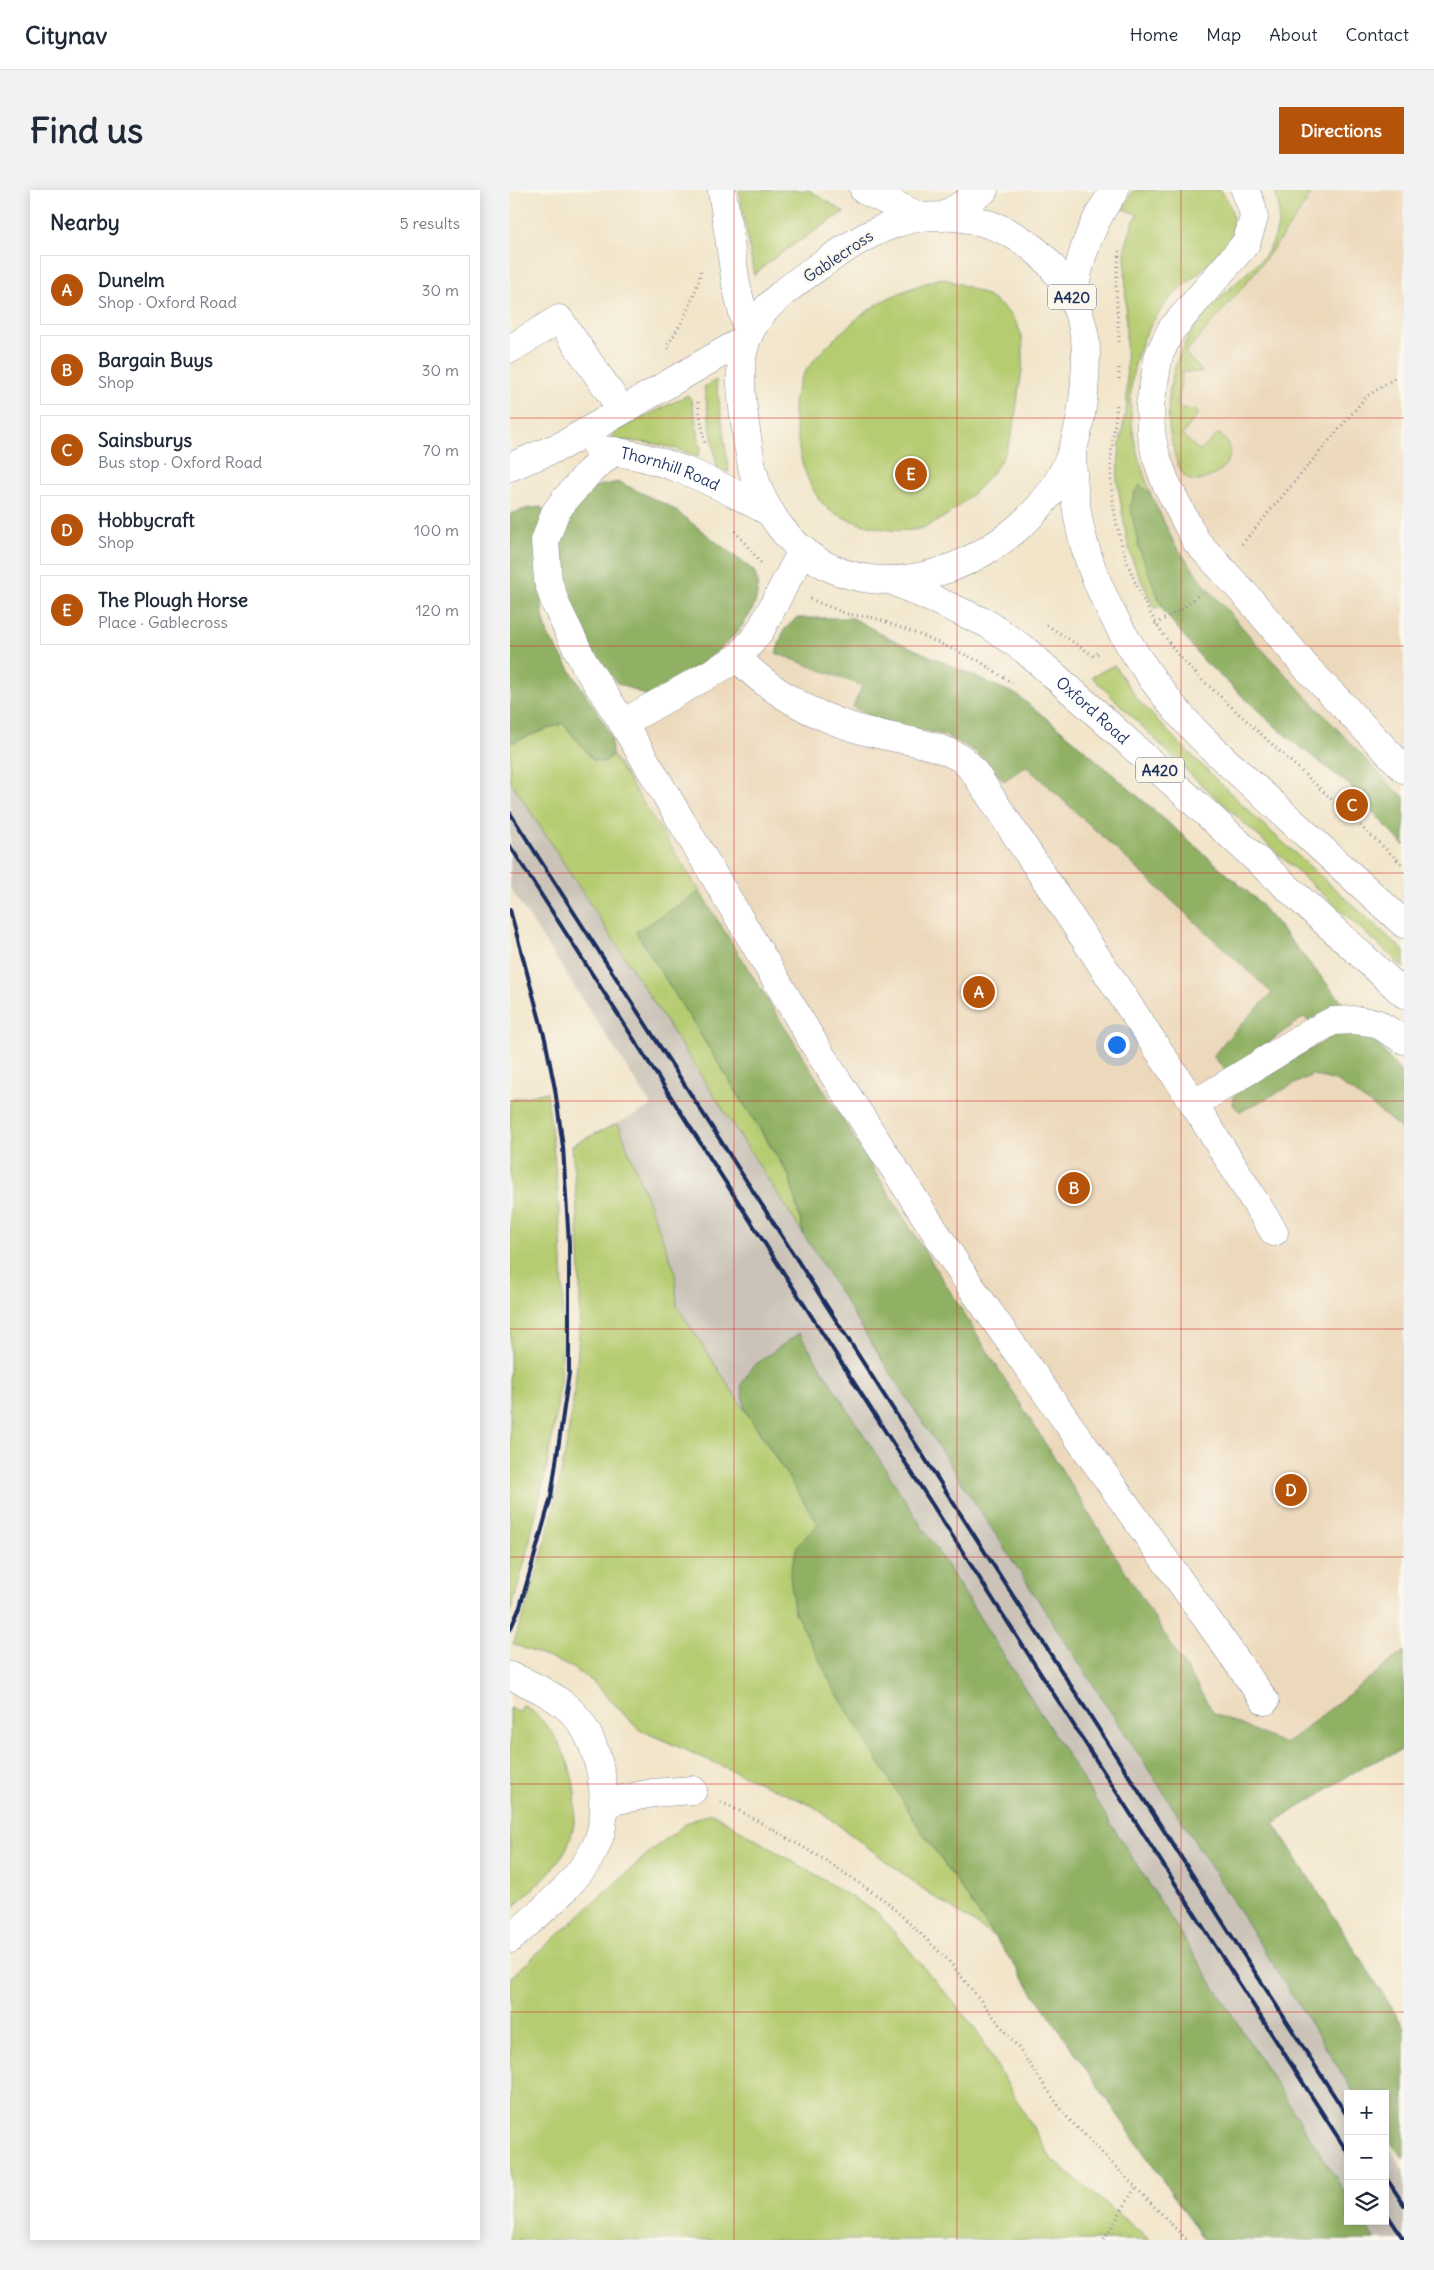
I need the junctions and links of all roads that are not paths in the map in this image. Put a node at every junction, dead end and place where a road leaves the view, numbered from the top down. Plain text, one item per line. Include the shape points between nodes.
1 (722, 190) edge
2 (864, 190) edge
3 (984, 190) edge
4 (1115, 190) edge
5 (1246, 190) edge
6 (932, 217) junction
7 (1074, 300) junction
8 (748, 337) junction
9 (510, 349) edge
10 (622, 410) junction
11 (563, 445) junction
12 (614, 451) junction
13 (1072, 453) junction
14 (510, 467) edge
15 (771, 513) junction
16 (803, 549) junction
17 (892, 581) junction
18 (738, 658) junction
19 (623, 723) junction
20 (1404, 769) edge
21 (1404, 924) edge
22 (1404, 994) edge
23 (1404, 1040) edge
24 (1194, 1104) junction
25 (1274, 1232) dead end
26 (521, 1680) edge
27 (1265, 1701) dead end
28 (693, 1790) road end
29 (603, 1804) junction
30 (510, 1939) edge

1 - 8 main road, A420 via 736,284
2 - 6 main road, A420
3 - 6 main road
4 - 7 main road via 1086,243
5 - 20 main road via 1254,218 1246,243 1171,330 1159,355 1150,405 1151,433 1165,481 1196,541 1304,666
6 - 7 main road, Gablecross / A420 via 981,222 996,226 1023,241 1050,264
6 - 8 main road, Gablecross / A420 via 884,226 850,245 790,288 758,318
7 - 13 main road, Gablecross / A420 via 1082,322 1086,358 1085,392
8 - 10 main road, Thornhill Road
8 - 15 main road, Gablecross / A420 via 742,371 746,433 756,481
9 - 10 main road via 559,319
10 - 11 main road, Thornhill Road
11 - 12 main road, Thornhill Road
11 - 14 main road, Thornhill Road
12 - 15 main road, Thornhill Road via 645,456 685,470
12 - 19 main road via 590,471 555,513 545,541 545,560 556,605 584,663
13 - 17 main road, Gablecross / A420 via 1055,488 1004,538 974,559 952,569
13 - 21 main road, A420 via 1076,505 1086,549 1100,587 1127,639 1174,707 1225,759
15 - 16 main road, Gablecross / A420 via 784,532
16 - 17 main road, Gablecross / A420 via 820,562 853,576
16 - 18 main road via 760,631
17 - 22 main road, Oxford Road / A420 via 963,611 1025,650
18 - 19 main road
18 - 24 main road via 758,679 827,718 941,750 962,760 976,773
19 - 27 main road via 819,1052 970,1284
23 - 24 main road via 1376,1023 1333,1021
24 - 25 main road
26 - 29 main road via 570,1710 580,1721 599,1765
28 - 29 main road via 654,1792
29 - 30 main road via 596,1847 581,1870

